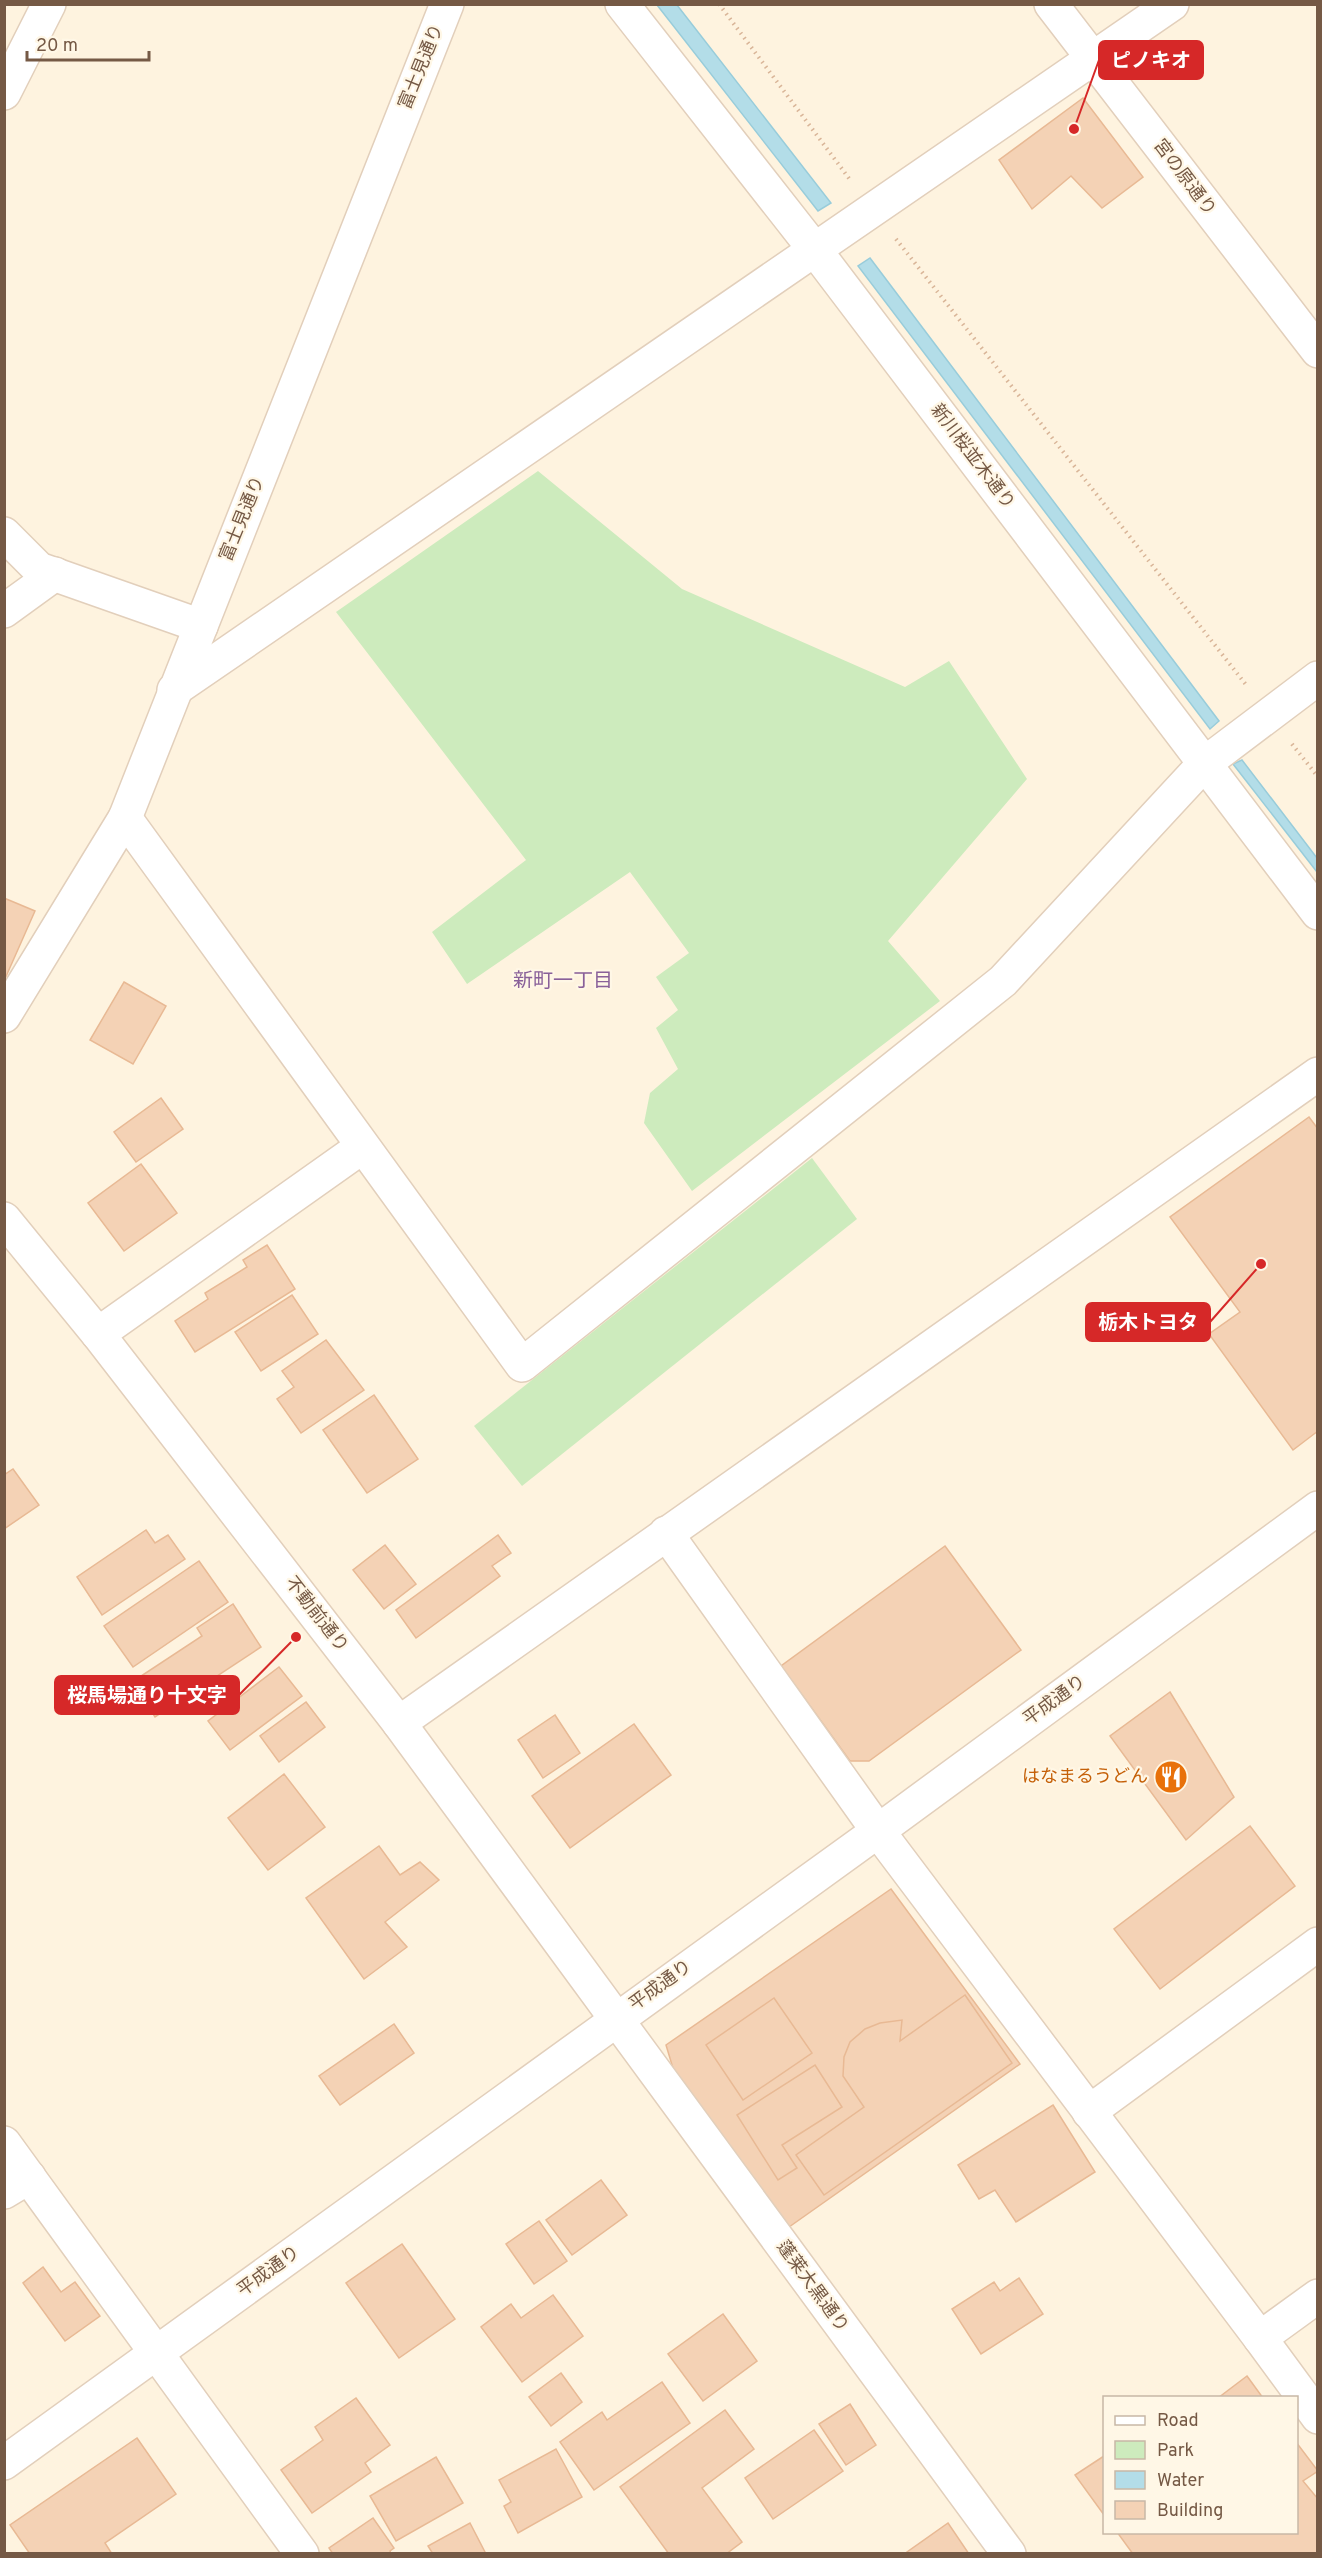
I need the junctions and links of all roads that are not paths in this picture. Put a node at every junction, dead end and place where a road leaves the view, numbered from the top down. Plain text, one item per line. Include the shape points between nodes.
1 (48, 4) edge
2 (447, 4) edge
3 (622, 4) edge
4 (1051, 4) edge
5 (1172, 4) edge
6 (1093, 59) junction
7 (4, 93) edge
8 (815, 250) junction
9 (1317, 351) edge
10 (4, 534) edge
11 (55, 574) junction
12 (4, 611) edge
13 (201, 626) junction
14 (1317, 678) edge
15 (174, 690) junction
16 (1204, 764) junction
17 (125, 818) junction
18 (1317, 913) edge
19 (4, 1016) edge
20 (1317, 1074) edge
21 (362, 1147) junction
22 (4, 1219) edge
23 (98, 1334) junction
24 (1317, 1508) edge
25 (666, 1533) junction
26 (399, 1723) junction
27 (878, 1831) junction
28 (1317, 1944) edge
29 (615, 2019) junction
30 (1089, 2112) junction
31 (4, 2143) edge
32 (17, 2184) edge
33 (1317, 2296) edge
34 (1260, 2338) junction
35 (158, 2353) junction
36 (1317, 2417) edge
37 (4, 2463) edge
38 (302, 2553) edge
39 (1009, 2553) edge

1 - 7 street
2 - 13 street, 富士見通り
3 - 8 street, 新川桜並木通り
4 - 6 street, 宮の原通り
5 - 6 street
6 - 8 street
6 - 9 street, 宮の原通り
8 - 15 street
8 - 16 street, 新川桜並木通り
10 - 11 street via 39,569
11 - 12 street
11 - 13 street
13 - 15 street, 富士見通り
14 - 16 street
15 - 17 street, 富士見通り
16 - 18 street, 新川桜並木通り
16 - 21 street via 1003,981 522,1365
17 - 19 street, 富士見通り
17 - 21 street
20 - 25 street
21 - 23 street
22 - 23 street, 不動前通り
23 - 26 street, 不動前通り
24 - 27 street, 平成通り
25 - 26 street
25 - 27 street
26 - 29 street, 不動前通り
27 - 29 street, 平成通り
27 - 30 street
28 - 30 street
29 - 35 street, 平成通り
29 - 39 street, 蓬莱大黒通り
30 - 34 street
31 - 32 street
32 - 35 street
33 - 34 street
34 - 36 street
35 - 37 street, 平成通り
35 - 38 street

